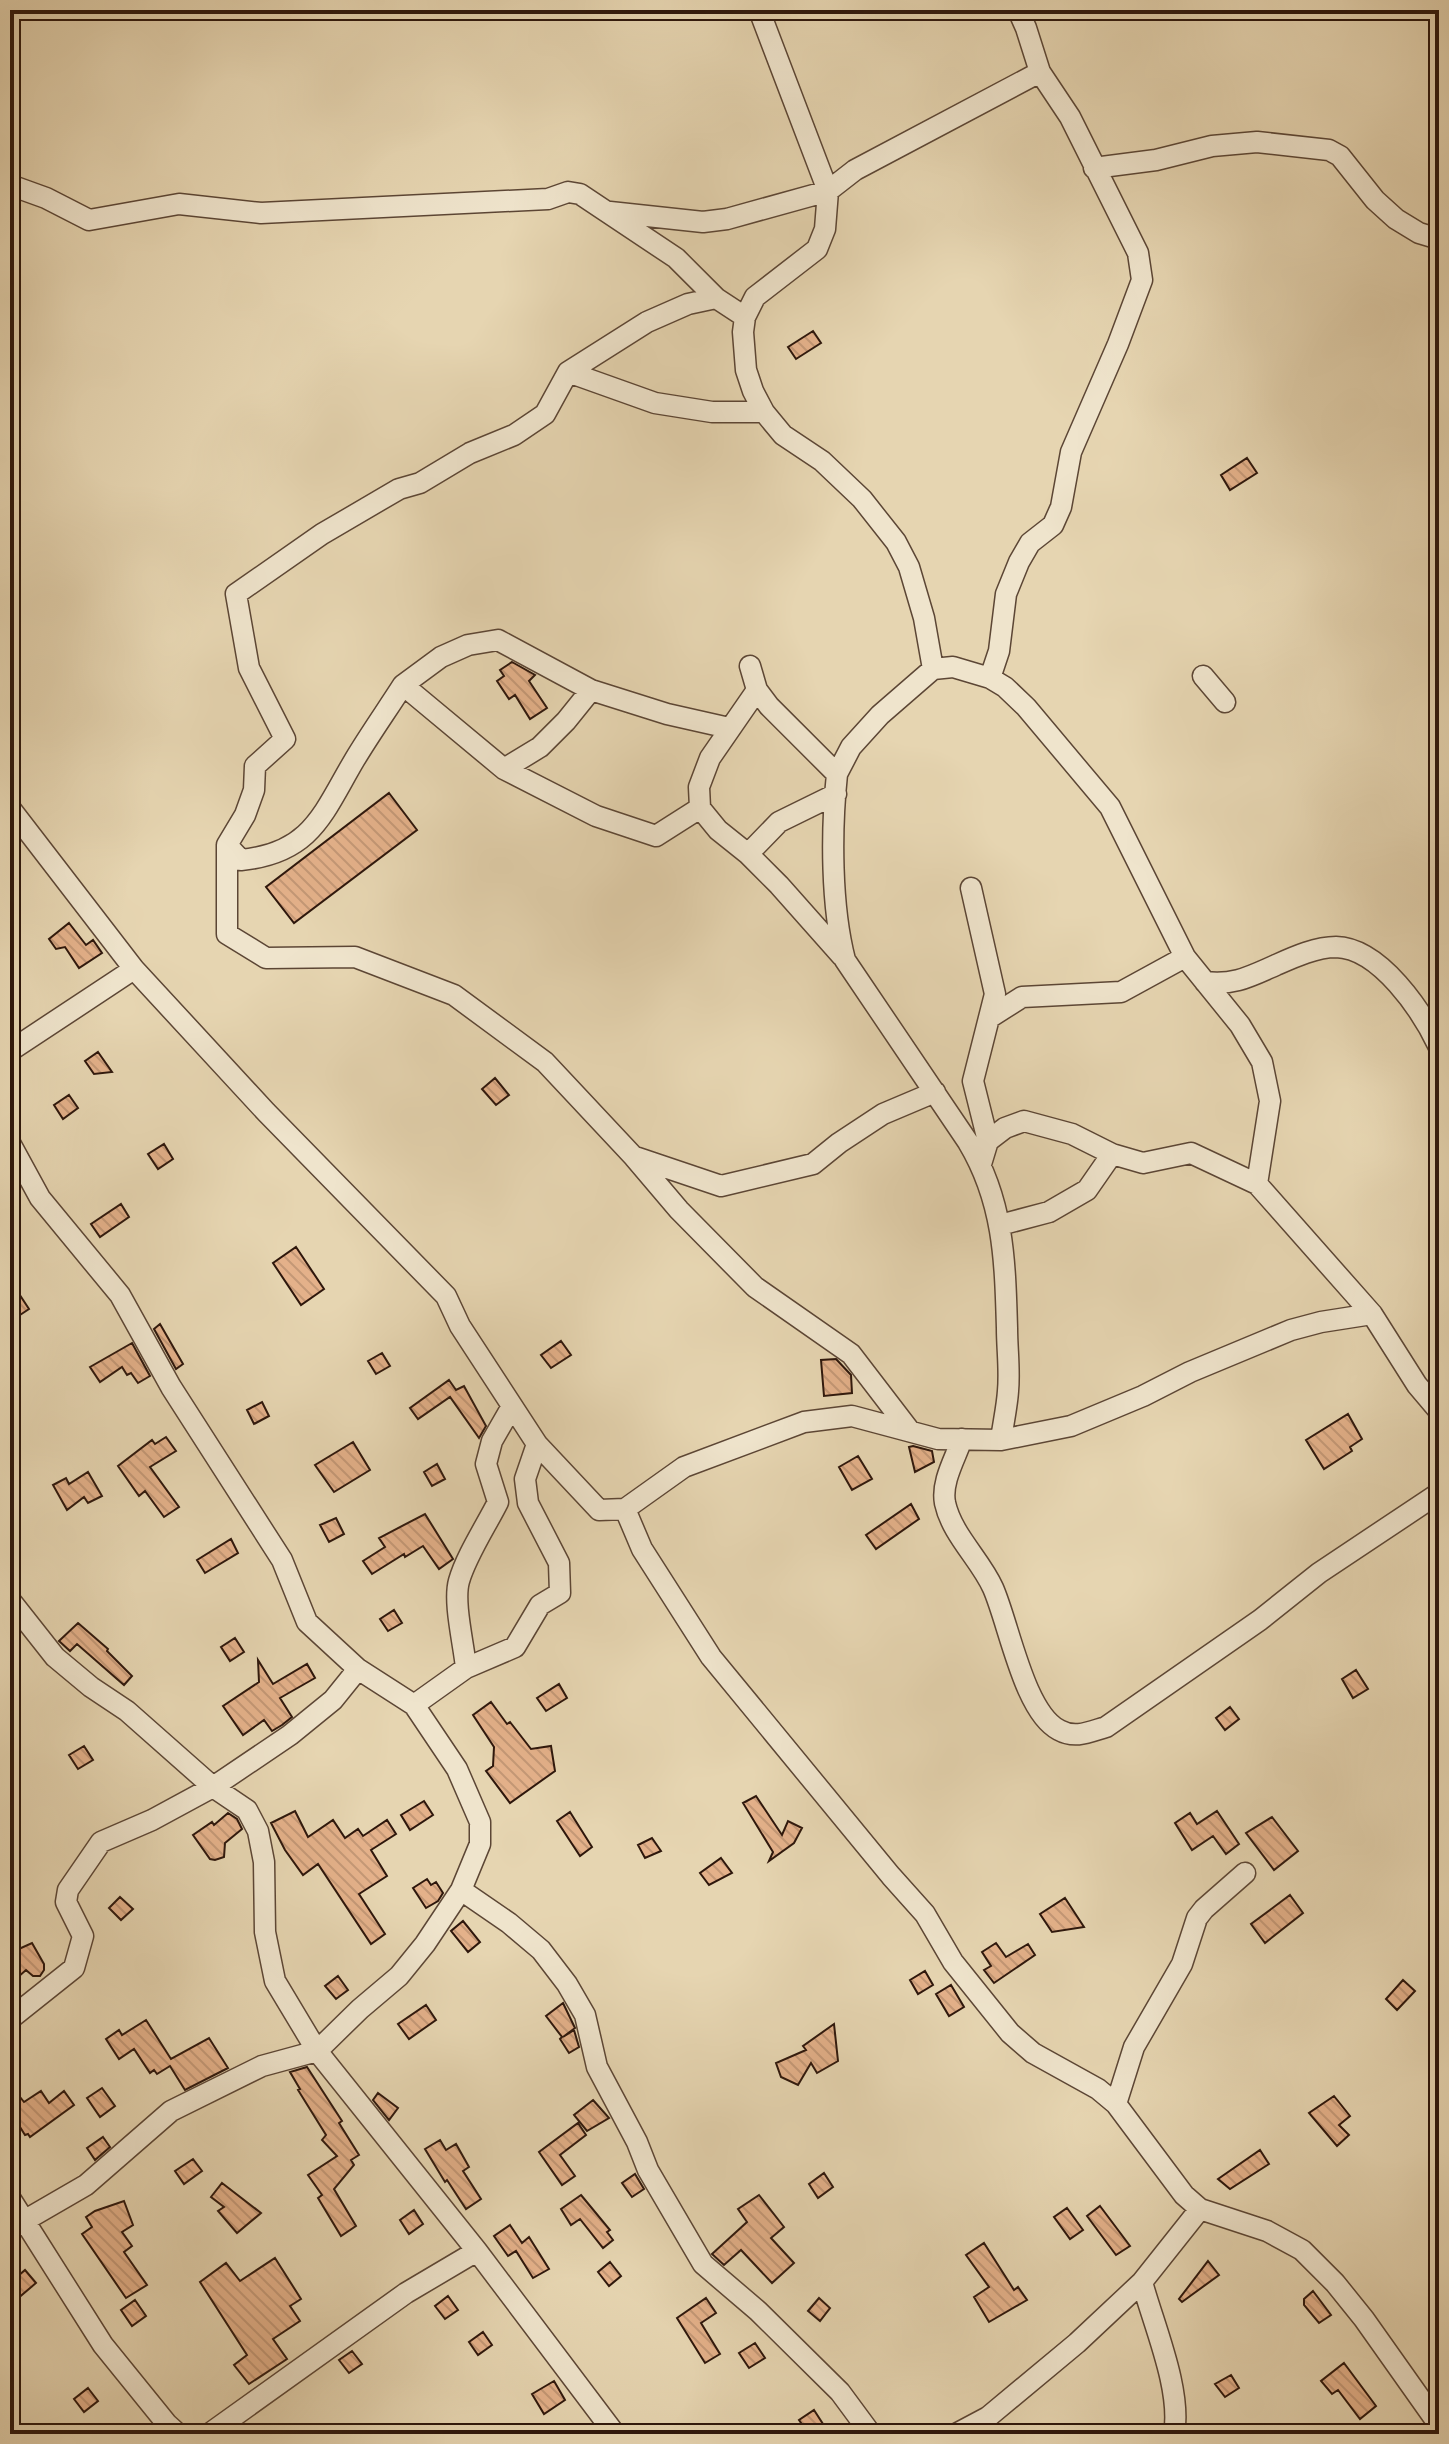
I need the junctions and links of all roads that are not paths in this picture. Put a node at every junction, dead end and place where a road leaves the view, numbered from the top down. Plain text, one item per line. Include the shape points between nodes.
1 (759, 10) edge
2 (1018, 10) edge
3 (1040, 72) junction
4 (1094, 168) junction
5 (10, 185) edge
6 (828, 191) junction
7 (606, 211) junction
8 (1439, 239) edge
9 (716, 298) junction
10 (745, 317) junction
11 (568, 372) junction
12 (764, 412) junction
13 (750, 666) dead end
14 (933, 669) junction
15 (1203, 676) dead end
16 (990, 678) junction
17 (403, 685) junction
18 (591, 690) junction
19 (757, 690) junction
20 (1225, 702) dead end
21 (729, 728) junction
22 (504, 769) junction
23 (836, 784) junction
24 (10, 808) edge
25 (700, 808) junction
26 (227, 845) junction
27 (748, 854) junction
28 (971, 888) dead end
29 (1185, 957) junction
30 (845, 960) junction
31 (134, 969) junction
32 (1205, 982) junction
33 (989, 1018) junction
34 (1439, 1047) edge
35 (10, 1051) edge
36 (935, 1092) junction
37 (988, 1141) junction
38 (10, 1143) edge
39 (1112, 1154) junction
40 (634, 1157) junction
41 (981, 1164) junction
42 (1257, 1184) junction
43 (1000, 1225) junction
44 (1372, 1314) junction
45 (511, 1408) junction
46 (1439, 1411) edge
47 (910, 1431) junction
48 (962, 1439) junction
49 (1001, 1440) junction
50 (537, 1444) junction
51 (1439, 1493) edge
52 (625, 1509) junction
53 (10, 1600) edge
54 (466, 1668) junction
55 (358, 1669) junction
56 (414, 1705) junction
57 (213, 1787) junction
58 (1245, 1873) dead end
59 (461, 1890) junction
60 (10, 2019) edge
61 (317, 2051) junction
62 (1116, 2104) junction
63 (10, 2198) edge
64 (1200, 2209) junction
65 (17, 2225) edge
66 (477, 2251) junction
67 (1142, 2282) junction
68 (1439, 2425) edge
69 (178, 2434) edge
70 (209, 2434) edge
71 (615, 2434) edge
72 (871, 2434) edge
73 (956, 2434) edge
74 (1174, 2434) edge

1 - 6 street
2 - 3 street
3 - 4 street via 1070,117
3 - 6 street via 855,170
4 - 8 street via 1257,142 1329,150 1396,219
4 - 16 street via 1138,253 1142,280 1071,452 1061,507 1053,525 1030,543 1014,572
5 - 7 street via 89,220 179,204 261,213 548,199 568,192 589,198
6 - 7 street via 703,222
6 - 10 street via 825,229 817,249 755,297
7 - 9 street via 676,258
9 - 10 street
9 - 11 street via 647,322
10 - 12 street via 746,370
11 - 12 street via 655,403 712,412
11 - 26 street via 545,414 514,435 399,489 236,594 249,668 285,739 255,766 254,790
12 - 14 street via 783,435 822,461 862,499 896,542 924,618
13 - 19 street
14 - 16 street via 953,667
14 - 23 street via 851,747
15 - 20 street
16 - 29 street via 1026,707 1110,807
17 - 18 street via 441,657 498,640
17 - 22 street
17 - 26 street via 325,813 301,840 267,857 241,860
18 - 21 street
18 - 22 street via 540,747
19 - 21 street
19 - 23 street
21 - 25 street via 699,787
22 - 25 street via 596,816 656,836
23 - 27 street via 779,822
23 - 30 street via 835,877
24 - 31 street
25 - 27 street
26 - 40 street via 227,934 266,958 355,957 454,995 545,1062
27 - 30 street
28 - 33 street via 995,994
29 - 32 street
29 - 33 street via 1121,992 1022,997
30 - 36 street
31 - 35 street
31 - 45 street via 446,1296
32 - 34 street via 1245,980 1312,950 1337,947 1363,954 1401,988
32 - 42 street via 1262,1062 1270,1101
33 - 37 street via 973,1081
36 - 40 street via 883,1114 813,1164 747,1181 721,1186
36 - 41 street
37 - 39 street via 1024,1121 1072,1134
37 - 41 street
38 - 55 street via 40,1198 120,1295 171,1387 282,1560 307,1622
39 - 42 street via 1143,1163 1191,1153
39 - 43 street via 1087,1190 1049,1212
40 - 47 street via 755,1287 851,1354
41 - 43 street
42 - 44 street
43 - 49 street via 1009,1389
44 - 46 street
44 - 49 street via 1291,1330 1071,1426
45 - 50 street
45 - 54 street via 486,1464 498,1502 458,1583
47 - 48 street
47 - 52 street via 852,1416 804,1422 684,1467
48 - 49 street
48 - 51 street via 944,1486 945,1503 992,1586 1023,1679 1038,1707 1057,1729 1077,1735 1106,1727
50 - 52 street via 599,1510
50 - 54 street via 525,1479 528,1503 559,1563 560,1593 540,1605 515,1647
52 - 62 street via 642,1549 711,1657 925,1914 953,1962 1010,2033
53 - 57 street via 55,1657 127,1711
54 - 56 street
55 - 56 street
55 - 57 street via 333,1700 290,1735
56 - 59 street via 457,1769 480,1822 480,1844
57 - 60 street via 101,1842 68,1890 66,1902 83,1936 74,1968
57 - 61 street via 247,1810 258,1831 265,1932 275,1981
58 - 62 street via 1197,1918 1182,1964 1134,2047
59 - 61 street via 399,1976
59 - 72 street via 541,1950 567,1984 585,2015 597,2067 703,2264 840,2392
61 - 65 street via 262,2066 171,2111 86,2185
61 - 66 street
62 - 64 street
63 - 65 street
64 - 67 street
64 - 68 street via 1267,2231 1302,2250 1364,2319
65 - 69 street via 68,2287 103,2345
66 - 70 street via 406,2293
66 - 71 street
67 - 73 street via 988,2417
67 - 74 street via 1173,2386 1178,2415

